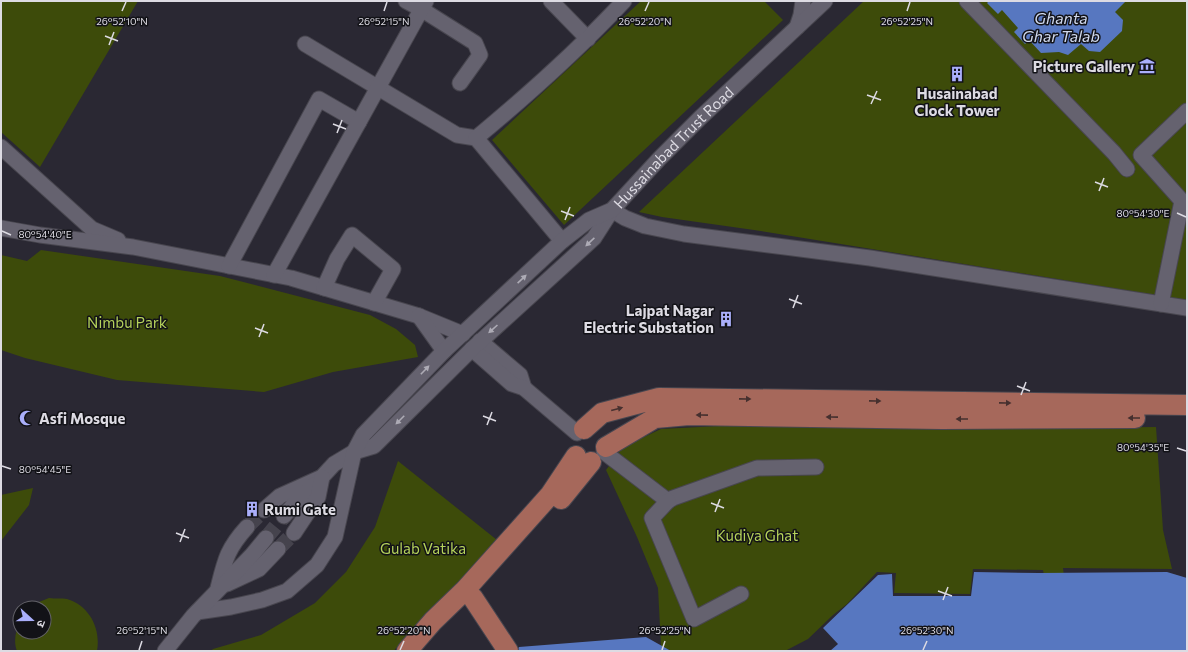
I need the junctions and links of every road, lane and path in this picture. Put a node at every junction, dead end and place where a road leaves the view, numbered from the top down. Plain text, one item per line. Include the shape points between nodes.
1 (406, 1) edge
2 (551, 1) edge
3 (624, 1) edge
4 (802, 1) edge
5 (825, 1) edge
6 (967, 1) edge
7 (423, 5) edge
8 (797, 28) junction
9 (588, 39) junction
10 (305, 44) dead end
11 (460, 82) dead end
12 (378, 87) junction
13 (1187, 111) edge
14 (359, 122) junction
15 (476, 138) junction
16 (1, 147) edge
17 (1127, 169) dead end
18 (612, 210) junction
19 (1, 228) edge
20 (562, 241) junction
21 (133, 247) junction
22 (229, 266) junction
23 (274, 275) junction
24 (324, 288) junction
25 (374, 303) junction
26 (1160, 304) junction
27 (1187, 308) edge
28 (419, 316) junction
29 (463, 334) junction
30 (476, 345) junction
31 (444, 351) junction
32 (1187, 405) edge
33 (1187, 418) edge
34 (581, 431) junction
35 (354, 452) junction
36 (594, 454) junction
37 (816, 466) dead end
38 (322, 477) junction
39 (668, 501) junction
40 (264, 510) tunnel mouth
41 (284, 516) tunnel mouth
42 (248, 527) tunnel mouth
43 (294, 533) tunnel mouth
44 (266, 538) tunnel mouth
45 (278, 550) tunnel mouth
46 (217, 589) junction
47 (741, 594) dead end
48 (474, 600) junction
49 (197, 612) junction
50 (165, 651) edge
51 (407, 651) edge
52 (423, 651) edge
53 (508, 651) edge

1 - 7 street
2 - 9 street
3 - 9 street
4 - 8 street
5 - 8 street, Hussainabad Trust Road
6 - 17 street
7 - 11 street via 475,43 480,55
7 - 12 street
8 - 18 street, Hussainabad Trust Road via 695,123
9 - 15 street
10 - 12 street
12 - 14 street
12 - 15 street via 457,135
13 - 26 street via 1141,155 1182,201
14 - 22 street via 319,99
14 - 23 street
15 - 20 street
16 - 21 street via 92,229
18 - 20 street, Hussainabad Trust Road via 589,220
18 - 26 street via 645,226 684,234 870,258
18 -> 30 street via 594,238
19 - 21 street
29 -> 20 street, Hussainabad Trust Road
21 - 22 street
22 - 23 street
23 - 24 street
24 - 25 street
24 - 25 street via 337,259 352,235 393,269
25 - 28 street
26 - 27 street
28 - 29 street
28 - 31 street
29 - 31 street, Hussainabad Trust Road
30 - 34 street via 512,384 524,388
30 -> 35 street via 374,446
35 -> 31 street, Hussainabad Trust Road via 363,435
34 -> 32 main road via 602,413 659,398
33 -> 36 main road via 942,419 689,415 655,418
34 - 36 main road via 573,440 573,451
34 - 36 main road via 595,429 600,432 605,441
35 - 38 street via 334,464
35 - 49 street via 335,537 317,565 287,591 262,600
36 - 39 street
36 - 48 main road via 550,495
37 - 39 street via 757,468
38 - 40 street via 280,496
38 - 41 street
38 - 43 street via 318,497
39 - 47 street via 652,518 694,619
42 - 46 street via 235,540 225,559
44 - 46 street
45 - 46 street via 259,569
46 - 49 street
48 - 51 main road via 433,621
48 - 52 main road via 442,628
48 - 53 main road
49 - 50 street

